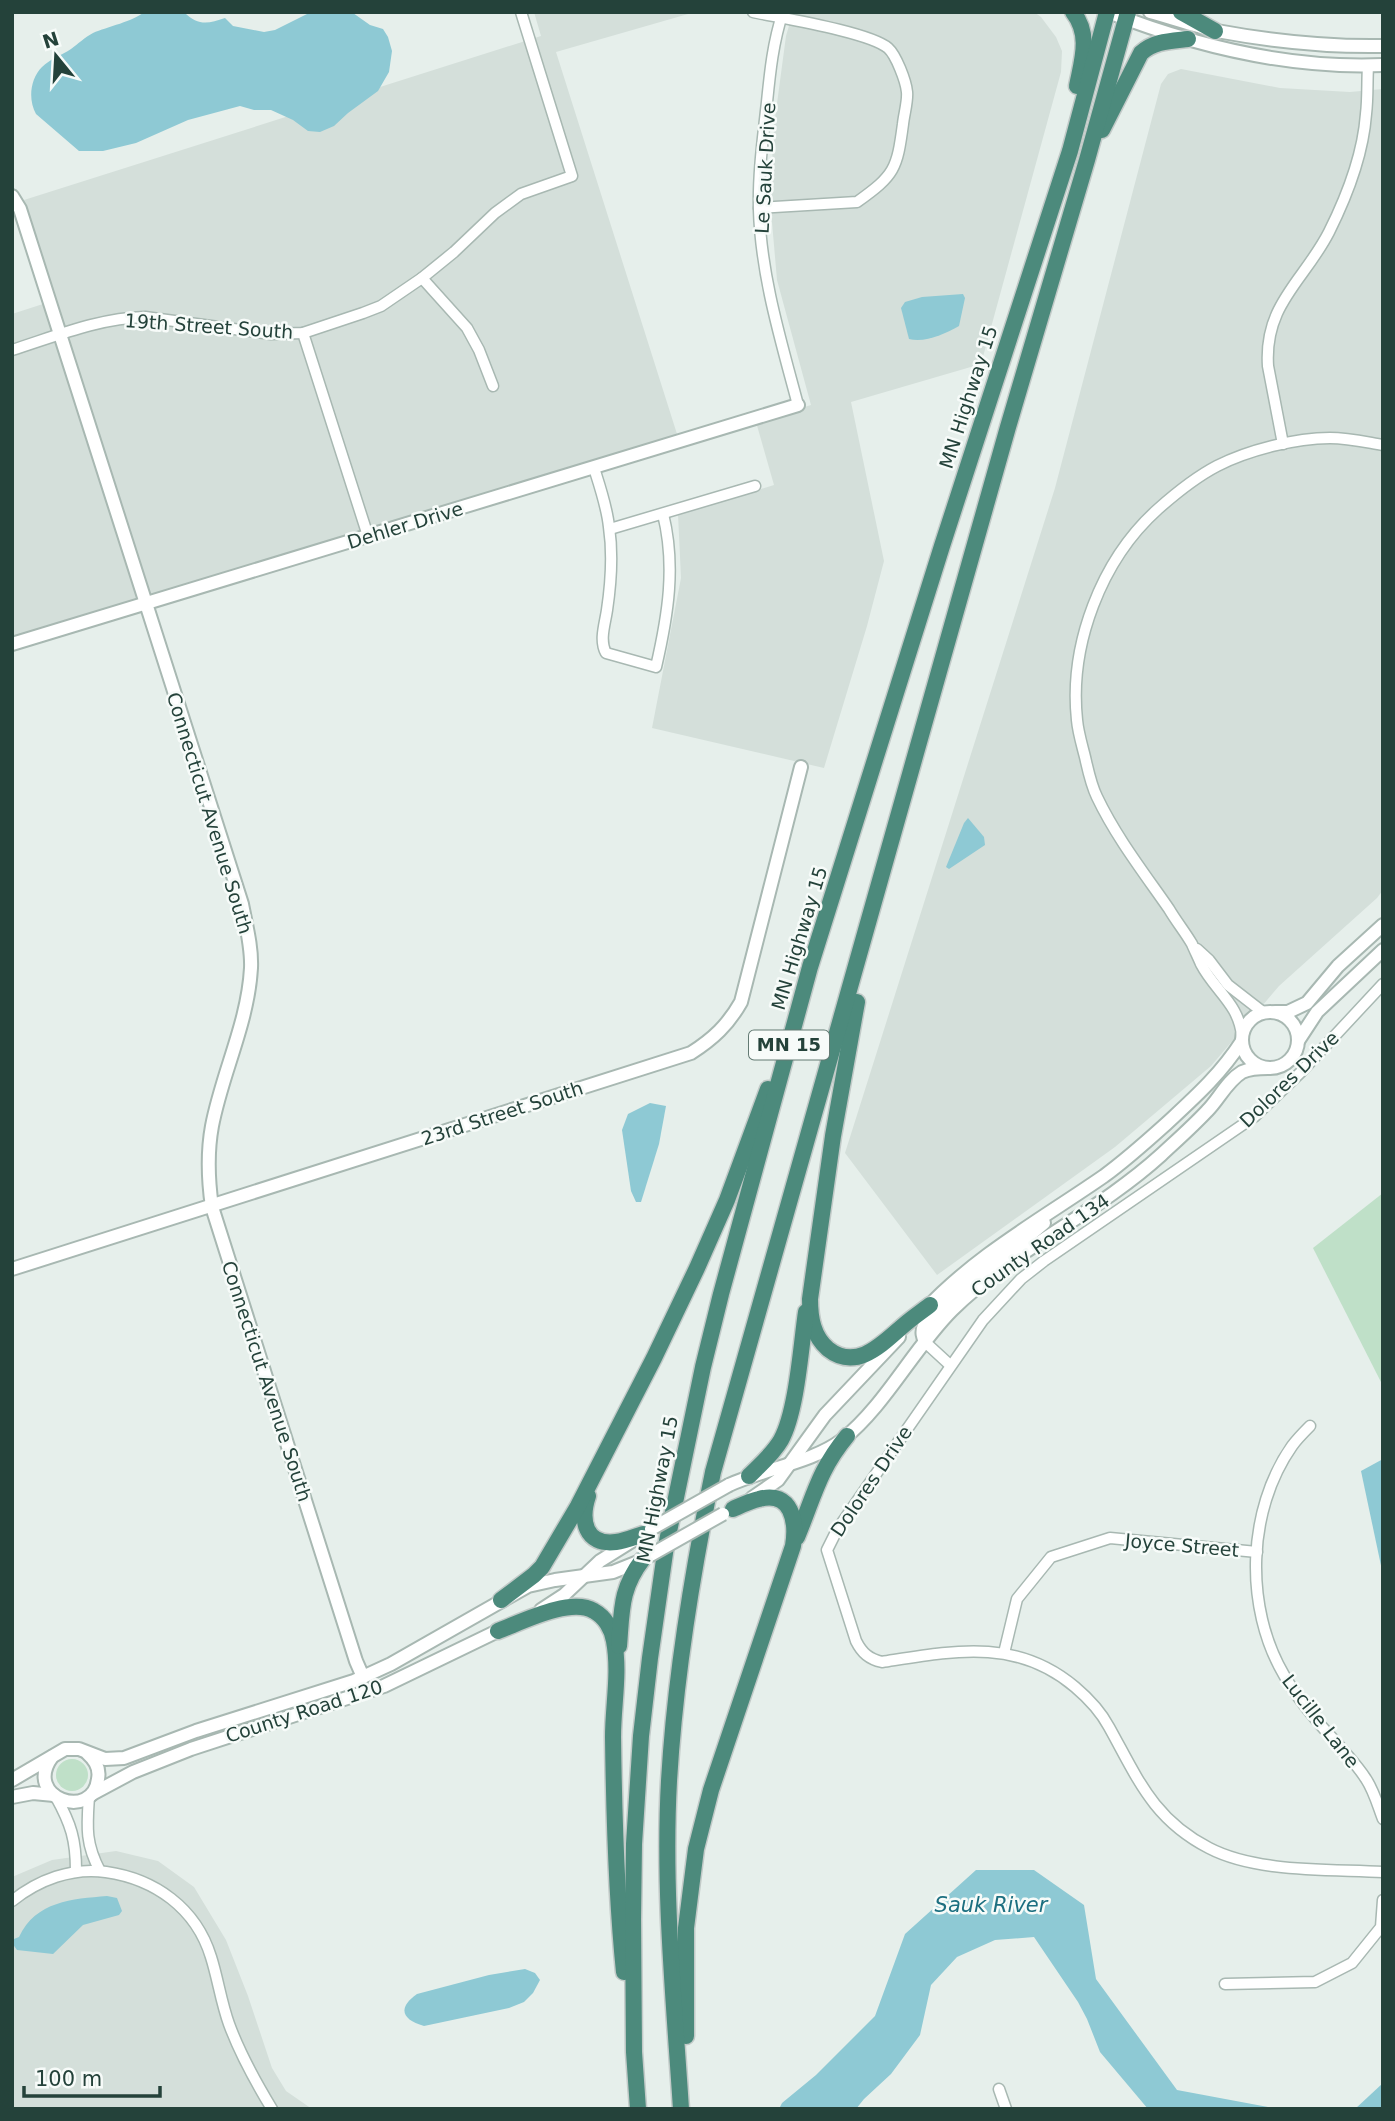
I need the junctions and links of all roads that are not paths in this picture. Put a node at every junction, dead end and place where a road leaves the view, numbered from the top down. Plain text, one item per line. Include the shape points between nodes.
1 (520, 12) edge
2 (753, 12) edge
3 (1073, 12) edge
4 (1107, 12) edge
5 (1150, 12) edge
6 (1181, 12) edge
7 (782, 15) edge
8 (1127, 16) edge
9 (1215, 30) junction
10 (1188, 39) junction
11 (1383, 46) edge
12 (1383, 65) edge
13 (1368, 66) junction
14 (1087, 160) junction
15 (1059, 184) junction
16 (12, 197) edge
17 (759, 208) junction
18 (422, 278) junction
19 (303, 333) junction
20 (60, 334) junction
21 (12, 350) edge
22 (493, 386) dead end
23 (798, 405) joint
24 (1283, 444) junction
25 (1383, 445) edge
26 (594, 468) junction
27 (755, 486) dead end
28 (663, 514) junction
29 (610, 528) junction
30 (368, 536) junction
31 (147, 605) junction
32 (12, 644) edge
33 (801, 767) dead end
34 (877, 894) junction
35 (1383, 925) edge
36 (1192, 943) junction
37 (1383, 950) edge
38 (810, 967) junction
39 (1383, 984) edge
40 (1269, 1013) junction
41 (1242, 1039) junction
42 (1297, 1041) junction
43 (1268, 1068) junction
44 (1078, 1193) junction
45 (212, 1207) junction
46 (817, 1254) junction
47 (12, 1269) edge
48 (930, 1305) junction
49 (925, 1342) junction
50 (950, 1364) junction
51 (1310, 1426) dead end
52 (847, 1436) junction
53 (792, 1462) junction
54 (599, 1464) junction
55 (749, 1476) junction
56 (729, 1485) joint
57 (728, 1512) junction
58 (647, 1531) junction
59 (793, 1546) junction
60 (1257, 1552) junction
61 (645, 1558) junction
62 (583, 1576) junction
63 (501, 1600) junction
64 (498, 1630) junction
65 (1004, 1653) junction
66 (617, 1671) junction
67 (363, 1677) junction
68 (85, 1752) junction
69 (52, 1756) junction
70 (12, 1780) edge
71 (91, 1795) junction
72 (55, 1796) junction
73 (12, 1797) edge
74 (1383, 1819) edge
75 (76, 1871) junction
76 (100, 1871) junction
77 (1383, 1872) edge
78 (1383, 1900) edge
79 (12, 1901) edge
80 (1225, 1984) dead end
81 (634, 2060) junction
82 (999, 2089) dead end
83 (272, 2109) edge
84 (638, 2109) edge
85 (681, 2109) edge
86 (687, 2109) edge
87 (1006, 2109) edge

1 - 18 street, 19th Street South via 572,176 521,194
2 - 7 street
3 - 15 highway via 1081,24 1085,48
4 - 8 street
4 - 15 highway, MN Highway 15 / MN 15
5 - 9 street
6 - 9 highway
7 - 17 street, Le Sauk Drive via 772,56
7 - 17 street via 865,36 888,48 907,92 898,159 887,178 865,196 857,202
8 - 10 street
8 - 14 highway, MN 15
9 - 11 street via 1338,46
10 - 13 street via 1274,58
10 - 14 highway via 1159,42 1141,53
12 - 13 street
13 - 24 street via 1365,124 1344,201 1321,247 1282,301 1268,342
14 - 34 highway, MN 15
15 - 38 highway, MN Highway 15 / MN 15
16 - 20 street, Connecticut Avenue South via 20,209
17 - 23 street, Le Sauk Drive via 768,284
18 - 19 street, 19th Street South via 381,306
18 - 22 street via 467,328
19 - 20 street, 19th Street South via 271,334 145,317 106,320
19 - 30 street
20 - 21 street, 19th Street South
20 - 31 street, Connecticut Avenue South
23 - 26 street, Dehler Drive
24 - 25 street via 1328,438
24 - 36 street via 1219,465 1147,519 1106,577 1081,650 1077,720 1096,795 1113,828
26 - 29 street
26 - 30 street, Dehler Drive
27 - 28 street
28 - 29 street
28 - 29 street via 671,581 656,667 603,650 611,580
30 - 31 street, Dehler Drive
31 - 32 street, Dehler Drive
31 - 45 street, Connecticut Avenue South via 248,935 251,967 246,1002 212,1125 207,1166
33 - 45 street, 23rd Street South via 741,1002 732,1019 705,1044 691,1053
34 - 46 highway via 843,1076
34 - 85 highway, MN 15 via 713,1472 693,1567 669,1782 668,1912
35 - 40 street via 1338,966 1307,1003 1289,1012
36 - 40 street via 1239,995
36 - 41 street via 1241,1021
37 - 42 street via 1317,1012
38 - 54 highway via 712,1236
38 - 81 highway, MN Highway 15 / MN 15 via 721,1294 666,1546 640,1749 633,1919
39 - 50 street, Dolores Drive via 1254,1117 1021,1279
40 - 41 street via 1250,1021
40 - 42 street via 1289,1019
41 - 43 street via 1253,1062
41 - 44 street, County Road 134 via 1209,1085 1129,1156
42 - 43 street via 1285,1063
43 - 49 street, County Road 134 via 1254,1068 1233,1079 1209,1110 1131,1181 990,1278
44 - 48 street, County Road 134 via 985,1257
44 - 49 street via 950,1297 924,1325
45 - 47 street, 23rd Street South
45 - 67 street, Connecticut Avenue South
46 - 48 highway via 810,1313 816,1334 832,1352 849,1357 867,1354
46 - 55 highway via 786,1427 775,1448
48 - 53 street, County Road 134 via 825,1415
49 - 50 street
49 - 52 street, County Road 134
50 - 65 street, Dolores Drive via 827,1550 856,1641 874,1660 965,1651
51 - 60 street, Lucille Lane via 1293,1444 1269,1490
52 - 53 street, County Road 134 via 830,1448
52 - 59 highway via 823,1470
53 - 55 street, County Road 134
53 - 57 street, County Road 134 via 778,1480
54 - 58 highway via 584,1507 590,1534 606,1543
54 - 63 highway via 542,1567
55 - 56 street, County Road 134
56 - 58 street, County Road 120, bridge
57 - 59 highway via 765,1498 785,1504 793,1514
57 - 61 street, County Road 120, bridge
58 - 62 street, County Road 120
59 - 86 highway via 711,1790 696,1849 686,1928
60 - 65 street, Joyce Street via 1110,1538 1051,1557 1017,1600
60 - 74 street, Lucille Lane via 1258,1603 1284,1675 1367,1780
61 - 62 street, County Road 120 via 613,1572
61 - 66 highway via 625,1592
62 - 63 street, County Road 120 via 540,1582
62 - 64 street, County Road 120 via 545,1608
63 - 67 street, County Road 120
64 - 66 highway via 570,1606 585,1607 609,1626
64 - 71 street, County Road 120 via 384,1686 181,1752
65 - 77 street, Dolores Drive via 1052,1670 1083,1693 1108,1725 1155,1806 1210,1849 1272,1866
66 - 81 highway via 613,1733 619,1923
67 - 68 street, County Road 120 via 124,1758 105,1759
68 - 69 street via 72,1748
68 - 71 street via 98,1769 98,1784
69 - 70 street
69 - 72 street via 45,1777
71 - 72 street via 69,1802
71 - 76 street via 88,1839
72 - 73 street via 33,1793
72 - 75 street via 71,1826
75 - 76 street
75 - 79 street via 50,1879
76 - 83 street via 152,1885 195,1923 212,1958 239,2050
78 - 80 street via 1381,1927 1352,1963 1315,1982
81 - 84 highway, MN Highway 15 / MN 15
82 - 87 street

